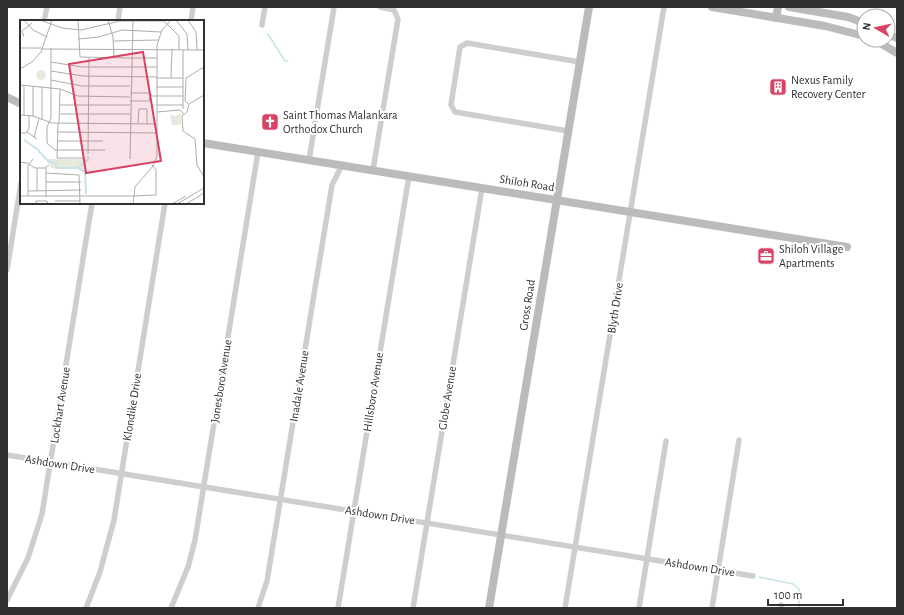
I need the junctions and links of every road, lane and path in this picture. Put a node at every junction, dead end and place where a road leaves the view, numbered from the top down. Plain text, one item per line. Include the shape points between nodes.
1 (47, 7) edge
2 (120, 7) edge
3 (193, 7) edge
4 (265, 7) edge
5 (334, 7) edge
6 (380, 7) edge
7 (589, 7) edge
8 (664, 7) edge
9 (712, 7) edge
10 (778, 7) edge
11 (789, 7) edge
12 (776, 18) junction
13 (44, 20) edge
14 (118, 20) edge
15 (191, 20) edge
16 (856, 20) edge
17 (262, 26) dead end
18 (856, 28) edge
19 (853, 32) junction
20 (856, 33) edge
21 (580, 62) junction
22 (7, 97) edge
23 (20, 104) edge
24 (568, 131) junction
25 (204, 143) edge
26 (258, 152) junction
27 (309, 160) junction
28 (342, 165) junction
29 (373, 170) junction
30 (409, 176) junction
31 (20, 188) edge
32 (482, 188) junction
33 (557, 200) junction
34 (92, 204) edge
35 (166, 204) edge
36 (631, 212) junction
37 (847, 247) dead end
38 (9, 248) edge
39 (7, 270) edge
40 (666, 440) dead end
41 (740, 440) dead end
42 (7, 455) edge
43 (50, 462) junction
44 (121, 474) junction
45 (203, 487) junction
46 (281, 499) junction
47 (354, 511) junction
48 (427, 522) junction
49 (501, 535) junction
50 (575, 547) junction
51 (647, 559) junction
52 (718, 570) junction
53 (753, 576) dead end
54 (7, 600) edge
55 (86, 608) edge
56 (171, 608) edge
57 (258, 608) edge
58 (338, 608) edge
59 (413, 608) edge
60 (489, 608) edge
61 (565, 608) edge
62 (638, 608) edge
63 (712, 608) edge

1 - 13 street
2 - 14 street
3 - 15 street
4 - 17 street
5 - 27 street
6 - 29 street via 394,10 398,19
7 - 21 street, Gross Road
8 - 36 street, Blyth Drive
9 - 12 street
10 - 12 street
11 - 16 street
12 - 19 street
18 - 19 street
19 - 20 street
21 - 24 street, Gross Road
21 - 24 street via 467,43 460,47 452,110
22 - 23 street
24 - 33 street, Gross Road
25 - 26 street, Shiloh Road
26 - 27 street, Shiloh Road
26 - 45 street, Jonesboro Avenue
27 - 28 street, Shiloh Road
28 - 29 street, Shiloh Road
28 - 46 street, Inadale Avenue via 332,185
29 - 30 street, Shiloh Road
30 - 32 street, Shiloh Road
30 - 47 street, Hillsboro Avenue
31 - 38 street
32 - 33 street, Shiloh Road
32 - 48 street, Globe Avenue
33 - 36 street, Shiloh Road
33 - 49 street, Gross Road
34 - 43 street, Lockhart Avenue
35 - 44 street, Klondike Drive
36 - 37 street, Shiloh Road
36 - 50 street, Blyth Drive
38 - 39 street
40 - 51 street
41 - 52 street
42 - 43 street, Ashdown Drive
43 - 44 street, Ashdown Drive
43 - 54 street, Lockhart Avenue via 42,514 35,539
44 - 45 street, Ashdown Drive
44 - 55 street, Klondike Drive via 107,551
45 - 46 street, Ashdown Drive
45 - 56 street, Jonesboro Avenue via 188,567
46 - 47 street, Ashdown Drive
46 - 57 street, Inadale Avenue via 267,581
47 - 48 street, Ashdown Drive
47 - 58 street, Hillsboro Avenue
48 - 49 street, Ashdown Drive
48 - 59 street, Globe Avenue
49 - 50 street, Ashdown Drive
49 - 60 street, Gross Road
50 - 51 street, Ashdown Drive
50 - 61 street, Blyth Drive
51 - 52 street, Ashdown Drive
51 - 62 street
52 - 53 street, Ashdown Drive
52 - 63 street

